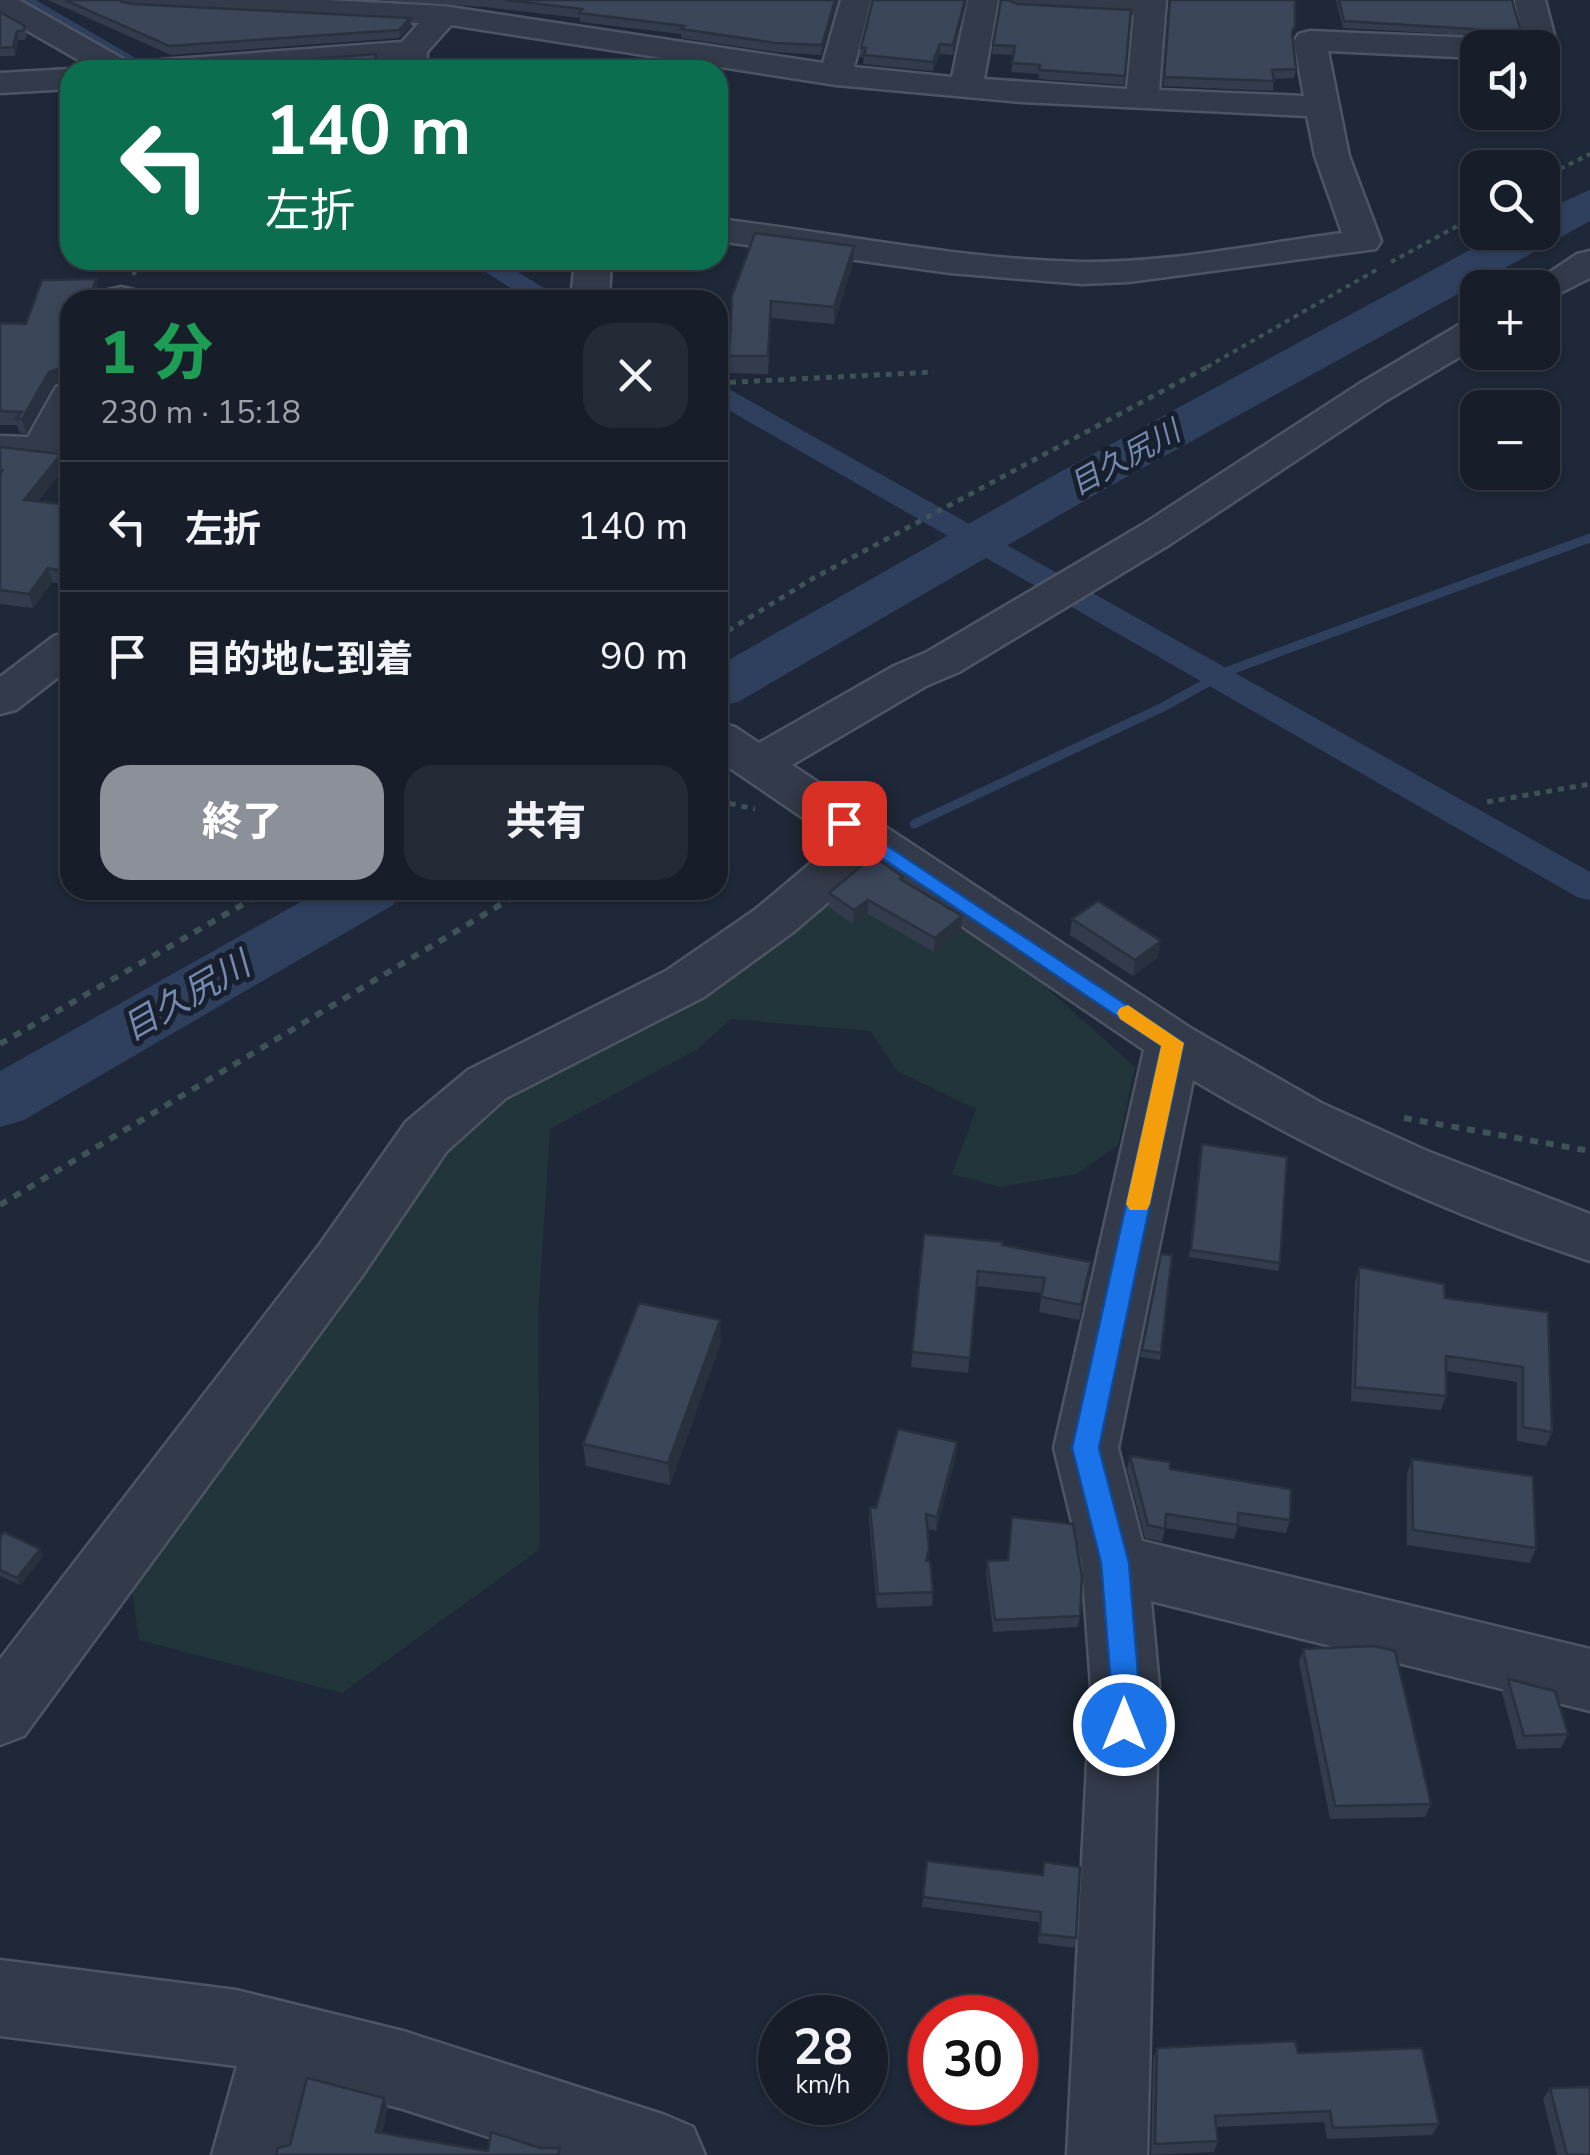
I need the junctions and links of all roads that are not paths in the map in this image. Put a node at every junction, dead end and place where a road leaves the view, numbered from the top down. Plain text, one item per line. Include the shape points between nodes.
1 (135, 0) edge
2 (856, 0) edge
3 (983, 0) edge
4 (1017, 0) edge
5 (1530, 0) edge
6 (1151, 4) edge
7 (450, 7) edge
8 (9, 13) edge
9 (1537, 30) edge
10 (1460, 46) edge
11 (100, 60) edge
12 (411, 60) edge
13 (836, 74) junction
14 (60, 80) edge
15 (0, 83) edge
16 (966, 88) junction
17 (1142, 100) junction
18 (1322, 106) junction
19 (728, 231) edge
20 (1590, 262) edge
21 (1560, 280) edge
22 (1460, 341) edge
23 (0, 448) edge
24 (56, 451) edge
25 (60, 654) edge
26 (0, 700) edge
27 (741, 754) edge
28 (870, 840) junction
29 (1173, 1043) junction
30 (1590, 1238) edge
31 (1115, 1563) junction
32 (1590, 1680) edge
33 (0, 1713) edge
34 (0, 1998) edge
35 (282, 2040) junction
36 (252, 2155) edge
37 (665, 2155) edge
38 (1108, 2155) edge

1 - 7 street
2 - 13 street
3 - 16 street
4 - 6 street
5 - 9 street
6 - 17 street
7 - 12 street
7 - 13 street via 532,24 654,28
8 - 11 street
10 - 18 street via 1308,28
13 - 16 street
14 - 15 street
16 - 17 street
17 - 18 street
18 - 19 street via 1363,241 1082,273
20 - 21 street
22 - 27 street via 956,653
23 - 24 street
25 - 26 street
27 - 28 street
28 - 29 street
28 - 33 street via 686,984 487,1084 426,1137
29 - 30 street via 1319,1126
29 - 31 street via 1086,1448
31 - 32 street
31 - 38 street via 1125,1686
34 - 35 street via 236,2028
35 - 36 street
35 - 37 street via 403,2070

